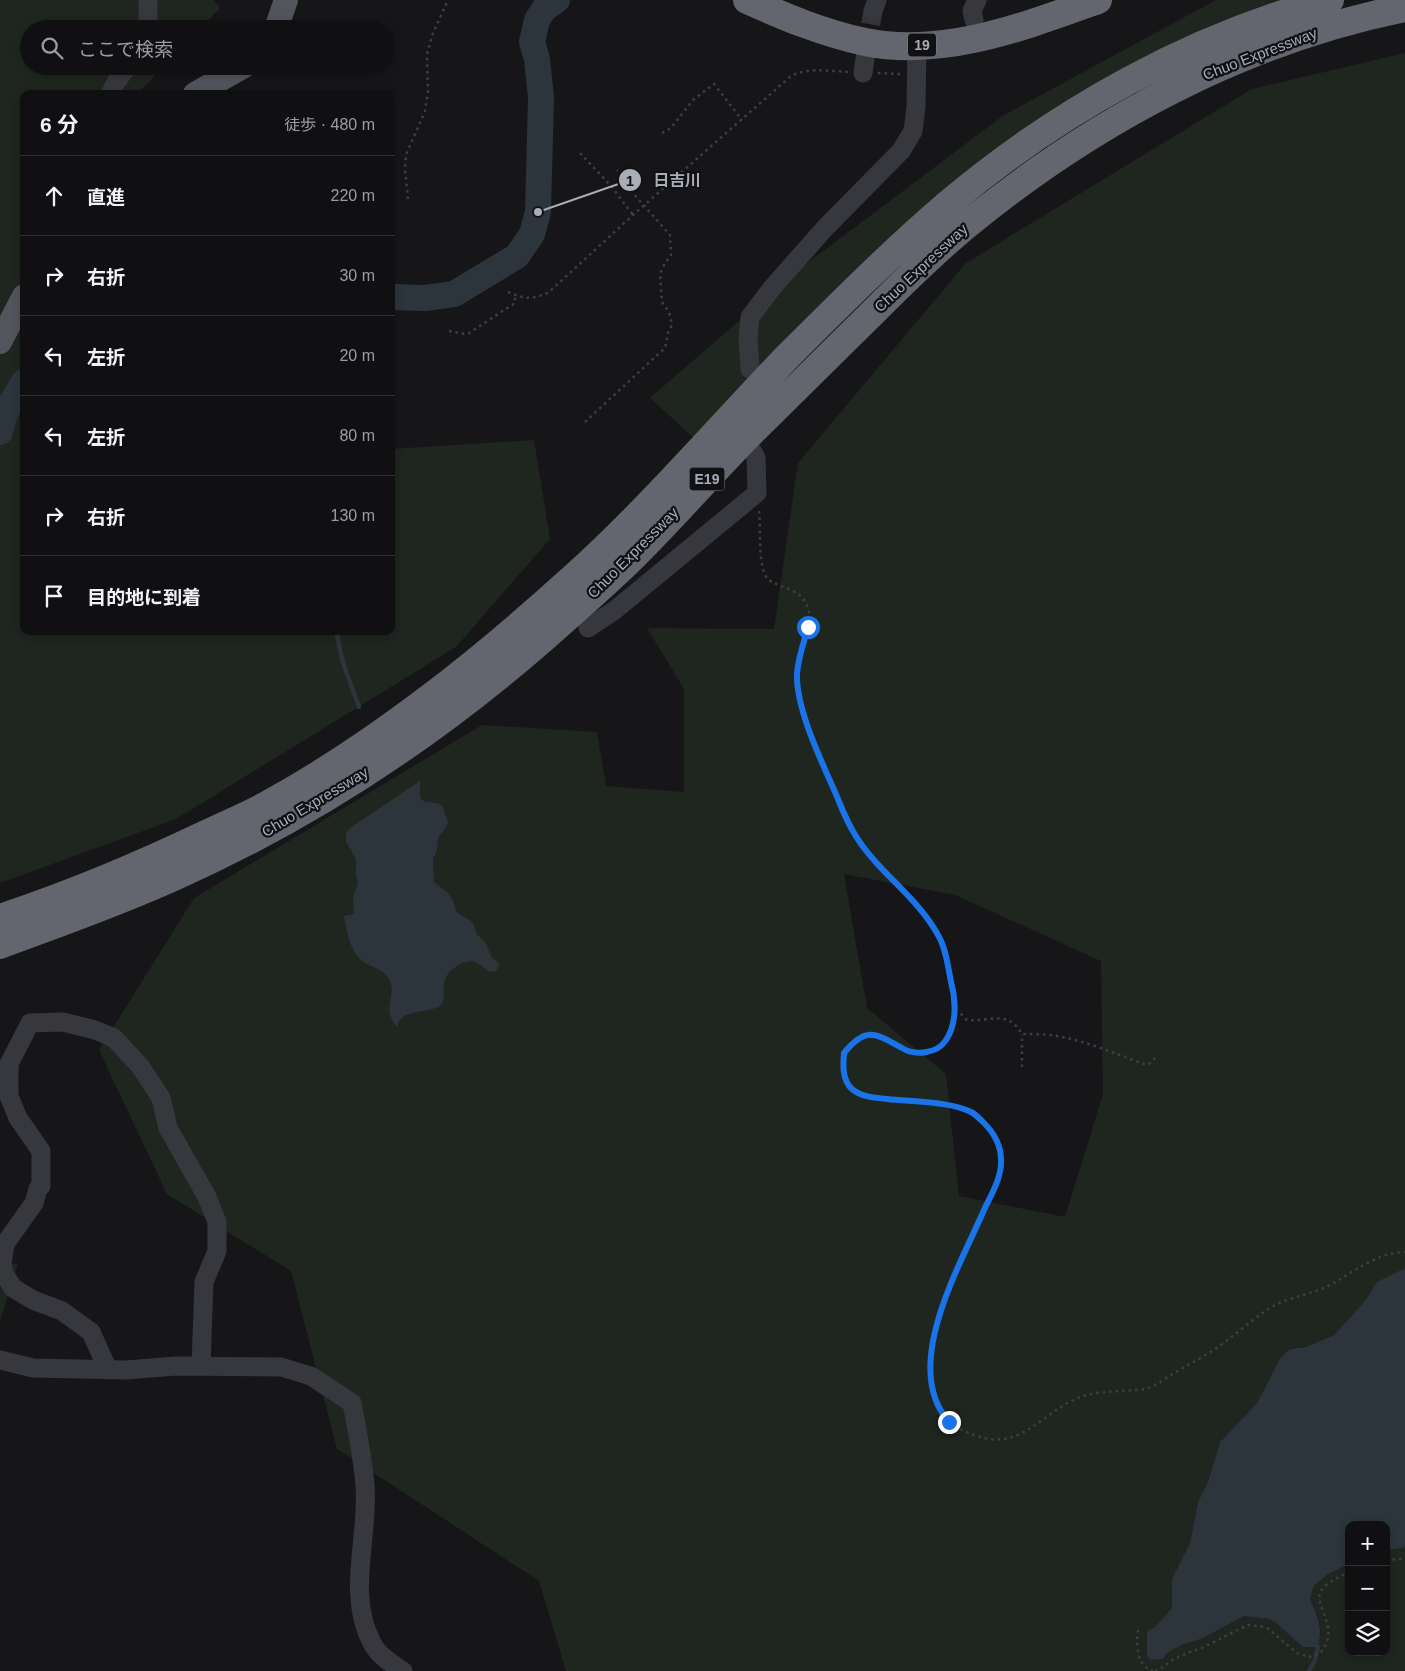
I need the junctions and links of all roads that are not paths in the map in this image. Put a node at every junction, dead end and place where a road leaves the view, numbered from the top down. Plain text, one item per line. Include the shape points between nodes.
1 (148, 0) edge
2 (286, 0) edge
3 (747, 0) edge
4 (791, 0) edge
5 (1042, 0) edge
6 (1098, 0) edge
7 (1330, 0) edge
8 (1405, 8) edge
9 (975, 10) edge
10 (148, 20) edge
11 (279, 20) edge
12 (917, 46) junction
13 (866, 52) tunnel mouth
14 (863, 73) road end
15 (121, 75) edge
16 (228, 75) edge
17 (112, 90) edge
18 (202, 90) edge
19 (20, 304) edge
20 (0, 342) edge
21 (750, 369) dead end
22 (753, 452) dead end
23 (588, 628) dead end
24 (0, 918) edge
25 (0, 945) edge
26 (0, 1360) edge
27 (201, 1366) junction
28 (108, 1370) junction
29 (403, 1671) edge

1 - 10 street
2 - 11 main road
3 - 12 highway, 19 via 836,35 867,42
4 - 9 highway, 19 via 875,25 923,28
5 - 9 highway, 19 via 1012,11
6 - 12 highway, 19 via 998,34
7 - 24 highway, Chuo Expressway / E19 via 1192,49 1123,84 1008,157 893,253 578,574 478,660 394,725 264,806 161,856 48,903
8 - 25 highway, Chuo Expressway / E19 via 1323,29 1255,53 1207,73 1076,144 966,225 918,268 746,438 626,563 541,640 451,714 334,793 269,830 177,876
12 - 21 street via 916,107 912,131 901,151 826,228 750,317
13 - 14 street
15 - 17 street
16 - 18 main road
19 - 20 main road
22 - 23 street via 758,492
26 - 28 street via 33,1368
27 - 28 street
27 - 28 street via 204,1282 216,1251 216,1222 207,1197 168,1128 161,1098 140,1066 114,1038 64,1022 30,1023 9,1064 9,1096 18,1118 41,1151 41,1186 34,1203 5,1244 2,1265 14,1288 33,1300 62,1311 91,1332
27 - 29 street via 281,1367 311,1376 352,1403 365,1486 359,1592 364,1619 372,1644

